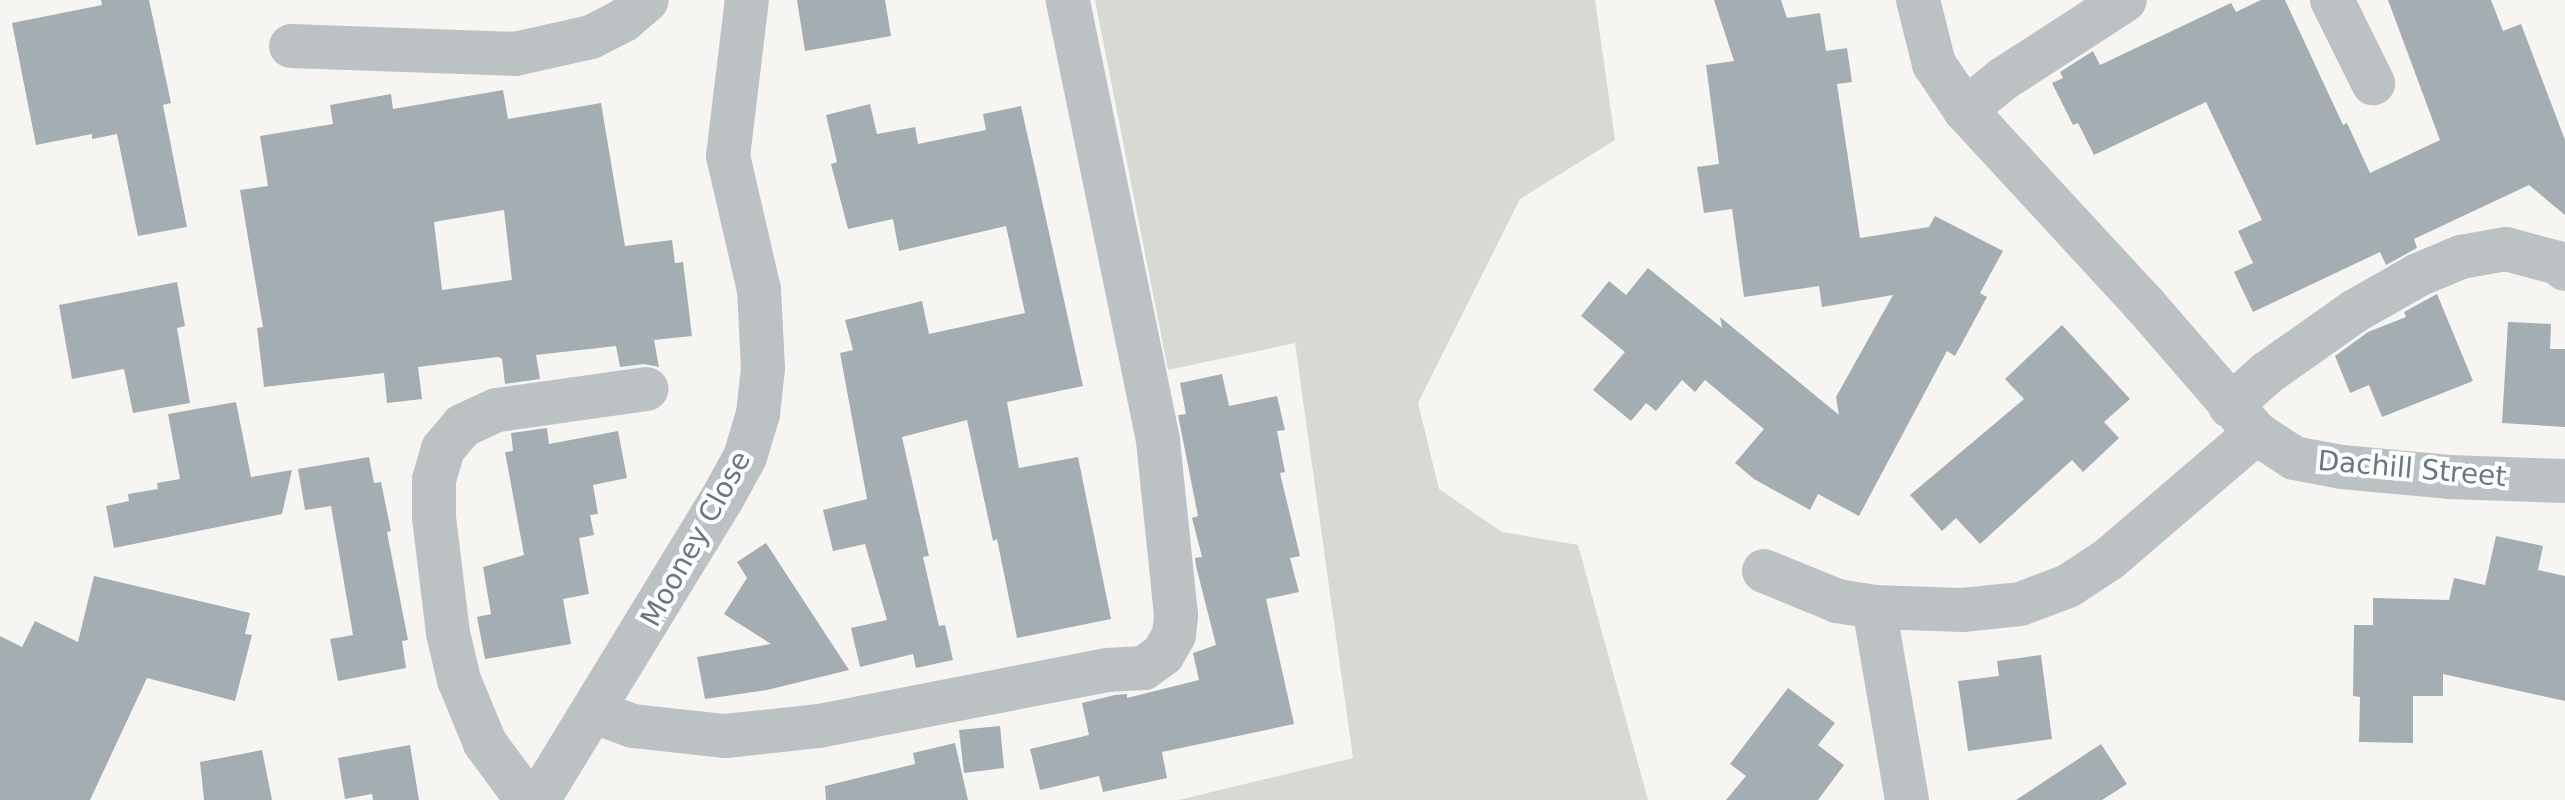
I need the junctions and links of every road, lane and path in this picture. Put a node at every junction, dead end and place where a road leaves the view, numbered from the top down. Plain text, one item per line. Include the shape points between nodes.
1 (647, 0) edge
2 (747, 0) edge
3 (1068, 0) edge
4 (1918, 0) edge
5 (2125, 0) edge
6 (2332, 0) edge
7 (291, 46) dead end
8 (2373, 83) dead end
9 (1965, 110) junction
10 (2565, 269) edge
11 (647, 389) dead end
12 (2243, 420) junction
13 (2565, 481) edge
14 (1764, 571) dead end
15 (1874, 607) junction
16 (595, 712) junction
17 (527, 800) edge
18 (538, 800) edge
19 (1907, 800) edge

1 - 7 street via 624,20 591,37 515,54
2 - 16 street, Mooney Close via 728,156 759,290 763,368 758,414 738,471
3 - 16 street via 1158,440 1176,615 1174,635 1163,654 1144,668 1107,670 819,726 725,736 633,726
4 - 9 street, Dachill Street via 1934,64
5 - 9 street via 2003,79
6 - 8 street
9 - 12 street, Dachill Street
10 - 12 street via 2506,249 2461,257 2418,275 2355,311 2267,373
11 - 17 street via 497,410 462,426 443,449 434,480 434,517 459,680 485,743
12 - 13 street, Dachill Street via 2294,458 2449,477
12 - 15 street via 2109,559 2068,586 2006,605 1962,610
14 - 15 street via 1837,601
15 - 19 street
16 - 18 street, Mooney Close

